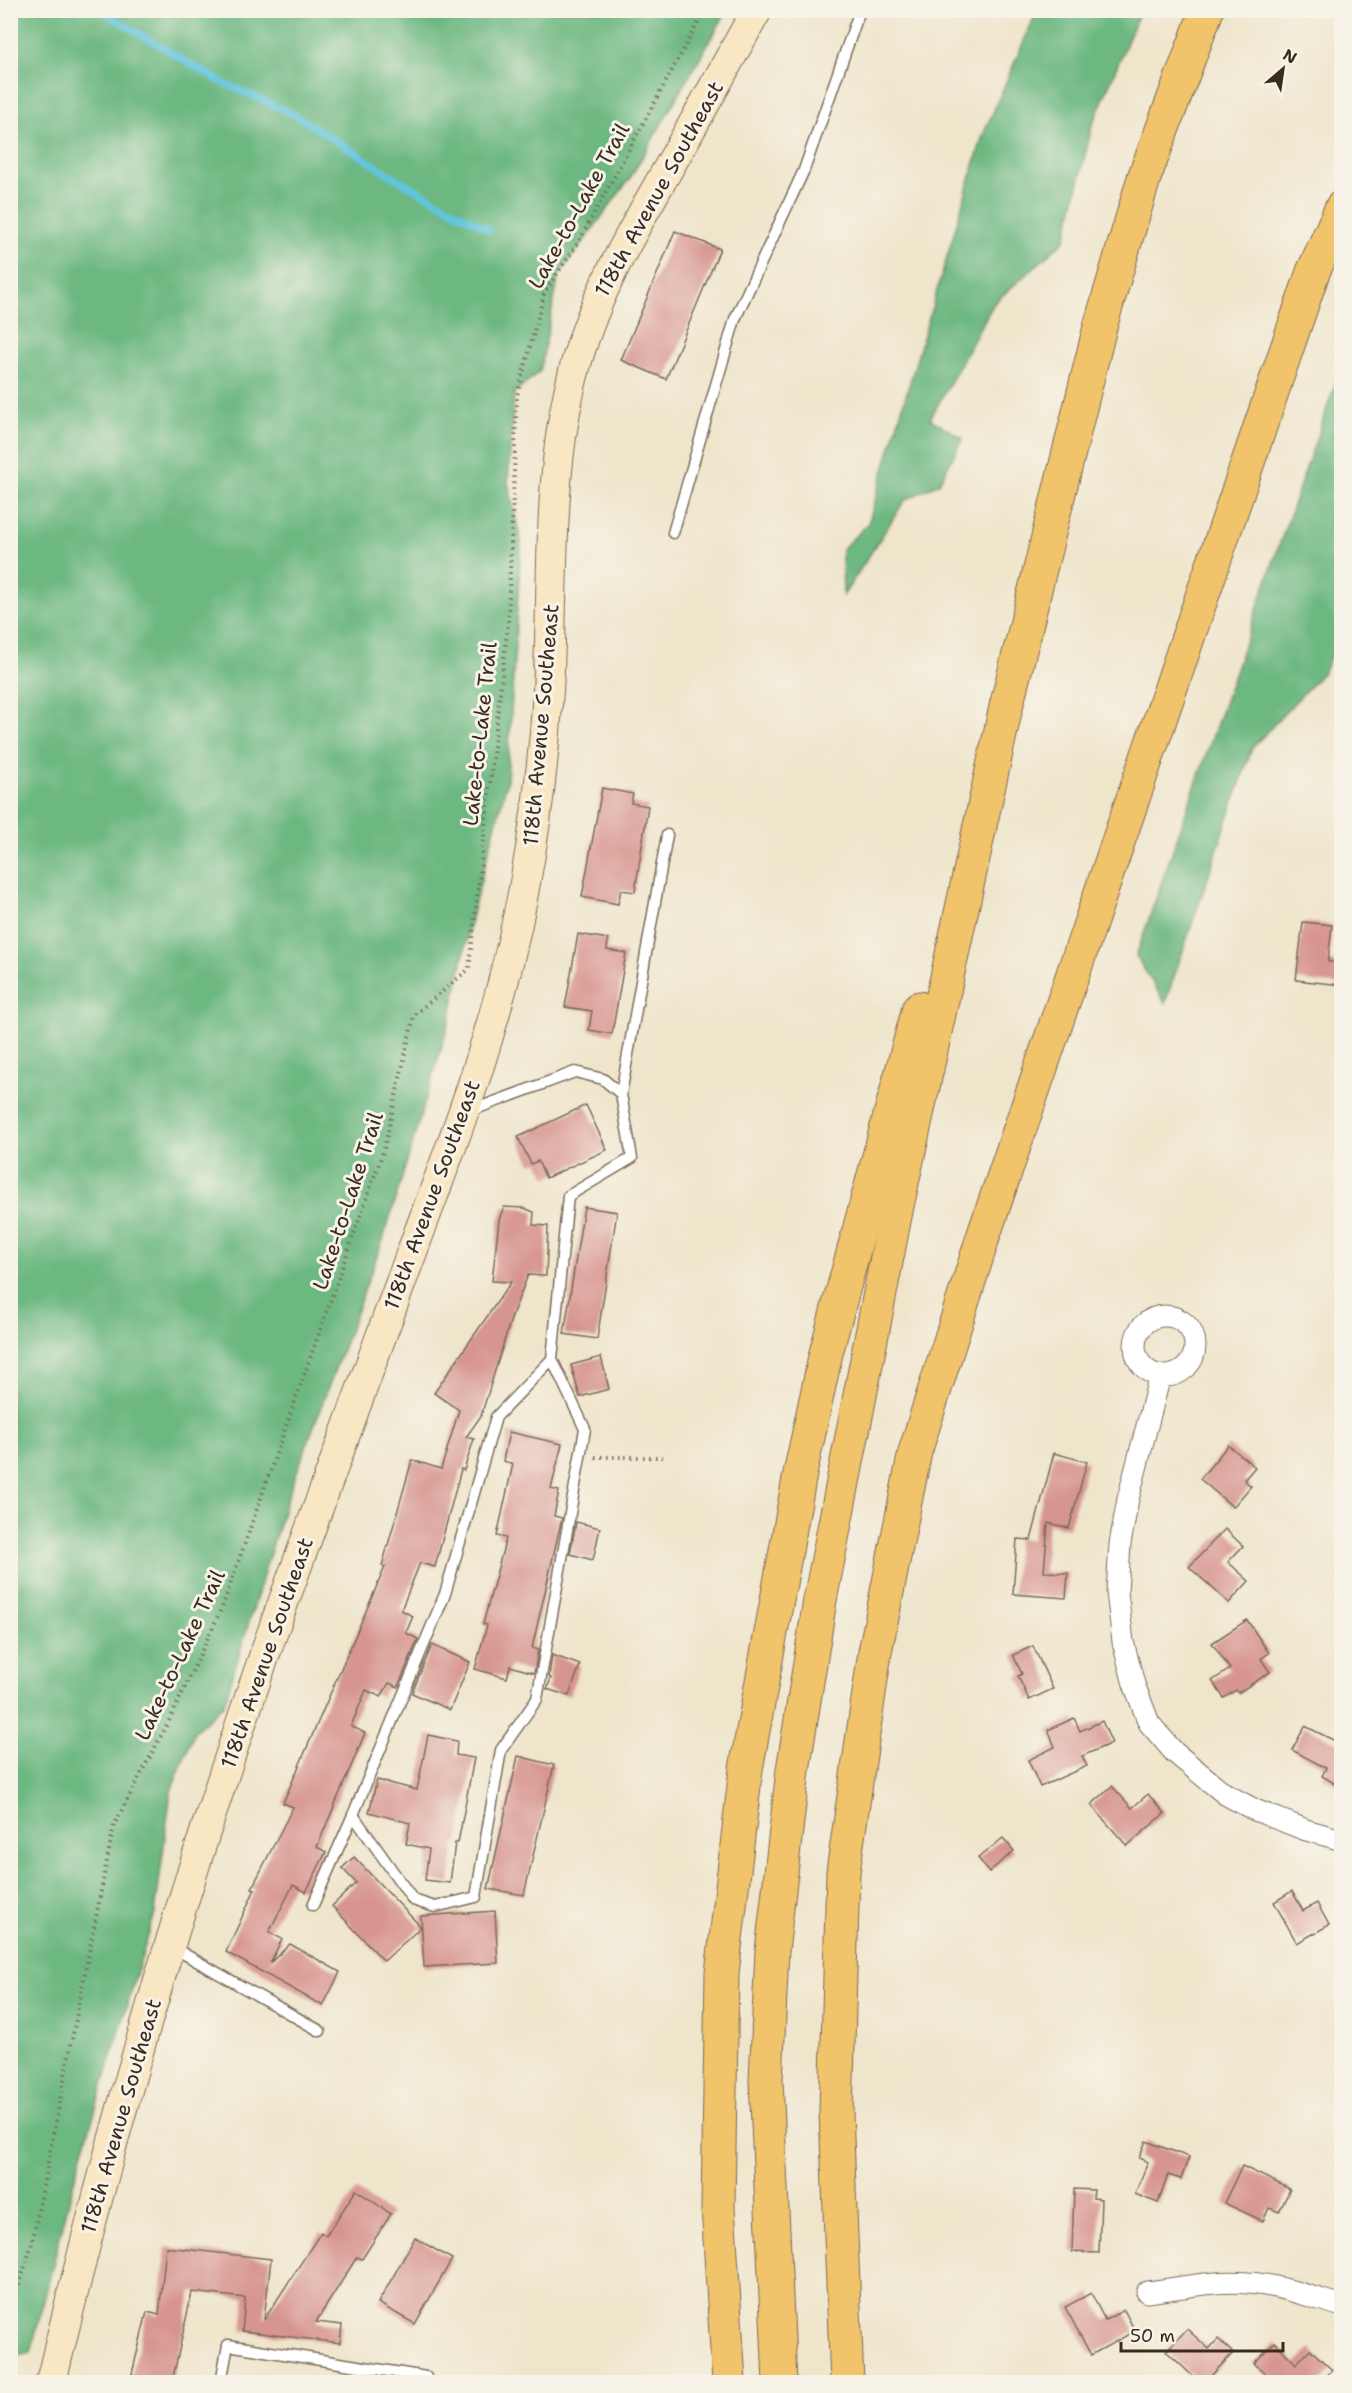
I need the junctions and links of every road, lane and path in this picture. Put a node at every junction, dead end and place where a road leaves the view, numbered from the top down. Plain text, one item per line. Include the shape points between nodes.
1 (705, 10) edge
2 (758, 10) edge
3 (860, 10) edge
4 (1207, 10) edge
5 (1341, 207) edge
6 (674, 533) dead end
7 (1006, 707) junction
8 (667, 835) dead end
9 (621, 1094) junction
10 (463, 1114) junction
11 (552, 1359) junction
12 (1160, 1376) dead end
13 (580, 1456) junction
14 (666, 1457) dead end
15 (353, 1815) junction
16 (1341, 1840) edge
17 (313, 1905) dead end
18 (169, 1946) junction
19 (320, 2031) dead end
20 (1147, 2292) dead end
21 (1341, 2306) edge
22 (10, 2314) edge
23 (51, 2382) edge
24 (221, 2382) edge
25 (425, 2382) edge
26 (729, 2382) edge
27 (780, 2382) edge
28 (847, 2382) edge

1 - 22 path, Lake-to-Lake Trail via 578,243 545,291 517,396 508,622 470,969 414,1015 384,1149 223,1605 171,1717 114,1825 32,2244
2 - 10 street, 118th Avenue Southeast via 611,271 592,311 571,382 557,475 548,691 530,856 504,982
3 - 6 lane via 804,170 735,319
4 - 7 highway via 1144,178 1100,327
5 - 28 highway via 1313,272 1171,686 984,1234 915,1452 875,1652 843,1872 836,2113
7 - 26 highway via 826,1353 746,1769 722,1973 718,2207
7 - 27 highway via 895,1218 820,1600 793,1770 772,1951 766,2080
8 - 9 lane
9 - 10 lane via 603,1079 575,1072
9 - 11 lane via 632,1158 568,1196
10 - 18 street, 118th Avenue Southeast via 276,1623
11 - 13 lane via 585,1429
11 - 15 lane via 496,1417 445,1594
12 - 16 street via 1126,1510 1117,1592 1123,1642 1149,1723 1174,1752 1226,1794 1255,1810
13 - 14 path
13 - 15 lane via 537,1699 501,1750 476,1898 435,1907 413,1900
15 - 17 lane
18 - 19 lane
18 - 23 street, 118th Avenue Southeast via 80,2259
20 - 21 street via 1218,2282 1248,2283 1277,2287
24 - 25 lane via 228,2345 426,2377

